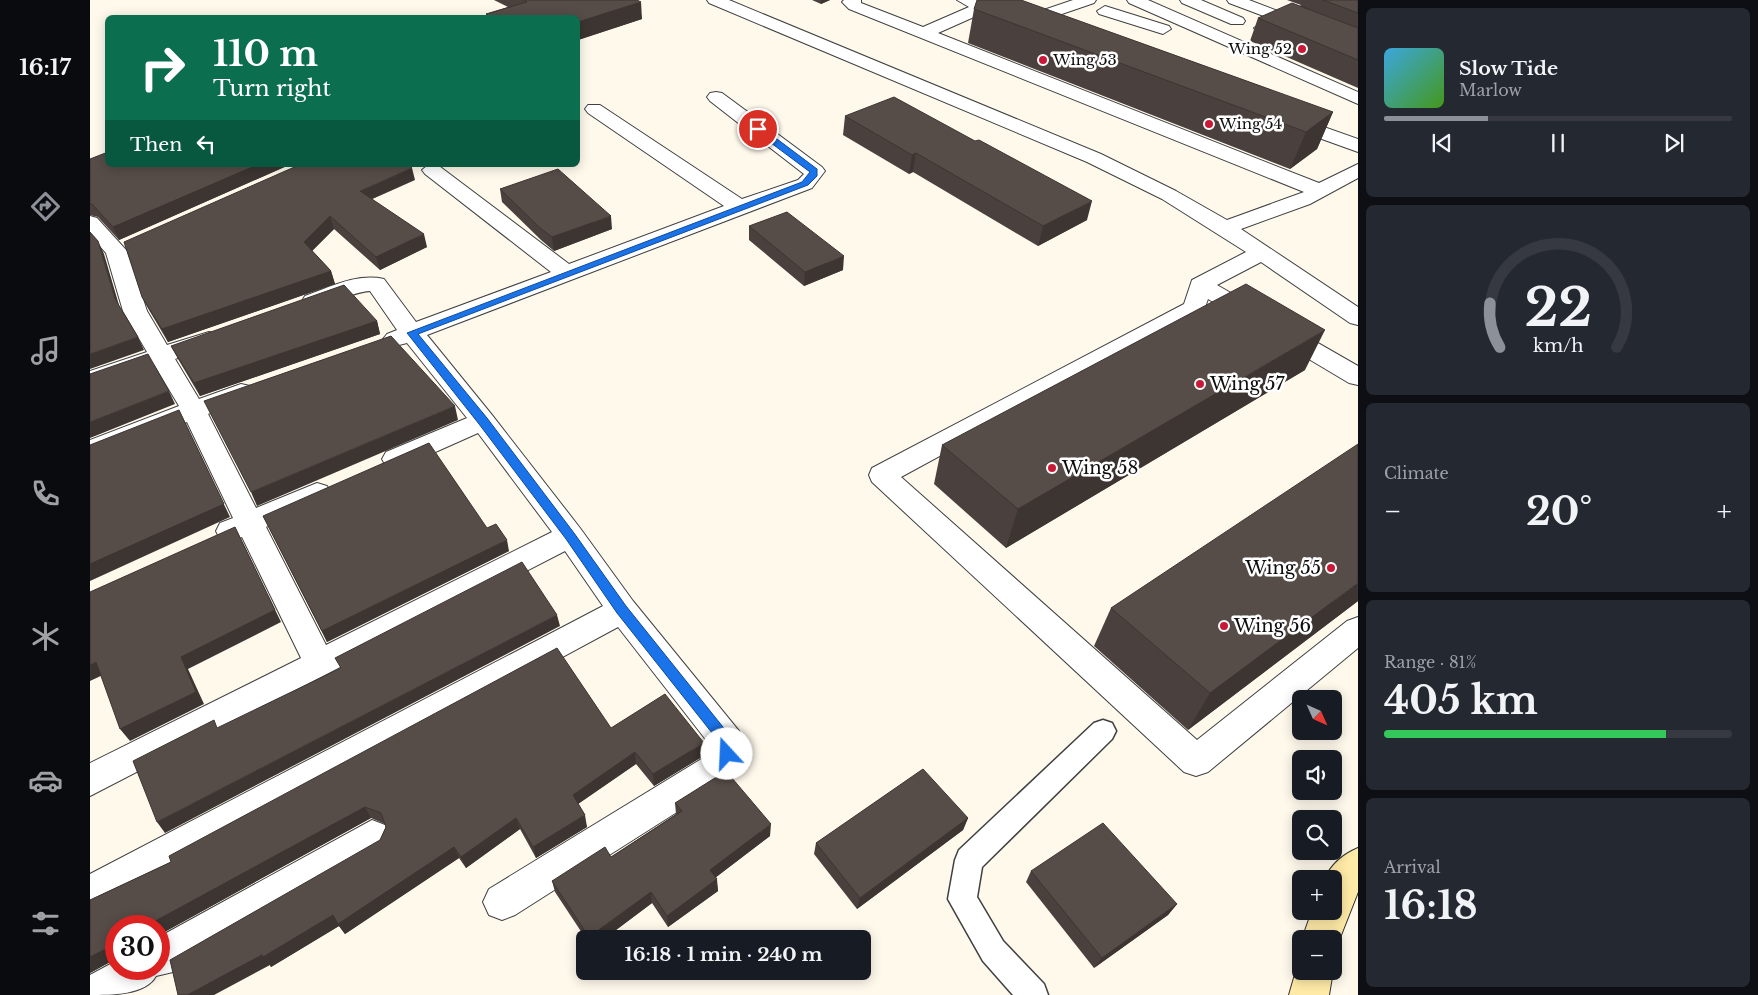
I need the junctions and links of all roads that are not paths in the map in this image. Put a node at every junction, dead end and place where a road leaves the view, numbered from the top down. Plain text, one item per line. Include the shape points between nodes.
1 (715, 0) edge
2 (853, 0) edge
3 (965, 0) edge
4 (1088, 0) edge
5 (1135, 0) edge
6 (1188, 0) edge
7 (1235, 0) edge
8 (983, 7) junction
9 (1104, 11) dead end
10 (1282, 18) junction
11 (1237, 21) dead end
12 (1021, 22) junction
13 (1299, 25) edge
14 (924, 33) junction
15 (1049, 33) edge
16 (1230, 43) junction
17 (716, 97) dead end
18 (1358, 99) edge
19 (594, 110) dead end
20 (1270, 114) edge
21 (1358, 146) edge
22 (432, 170) dead end
23 (1358, 170) edge
24 (1320, 191) junction
25 (740, 207) junction
26 (90, 222) edge
27 (1225, 228) junction
28 (1262, 253) junction
29 (568, 274) junction
30 (1200, 284) junction
31 (291, 309) edge
32 (1358, 318) edge
33 (235, 329) edge
34 (412, 333) junction
35 (375, 346) edge
36 (161, 356) junction
37 (1358, 377) edge
38 (90, 380) edge
39 (256, 387) edge
40 (193, 409) junction
41 (483, 421) junction
42 (90, 450) edge
43 (374, 468) edge
44 (338, 484) edge
45 (247, 523) junction
46 (570, 536) junction
47 (204, 543) edge
48 (622, 610) junction
49 (1358, 630) edge
50 (318, 663) junction
51 (1103, 731) dead end
52 (90, 780) edge
53 (372, 837) dead end
54 (1358, 866) edge
55 (1342, 883) edge
56 (90, 894) edge
57 (502, 902) dead end
58 (170, 952) edge
59 (120, 980) edge
60 (1312, 980) edge
61 (93, 995) edge
62 (1033, 995) edge
63 (1309, 995) edge

1 - 27 street via 1094,158 1169,195
2 - 14 street via 850,2 855,6
3 - 8 street
4 - 12 street
5 - 16 street
6 - 11 street
7 - 10 street
8 - 12 street
8 - 14 street
9 - 16 street via 1215,46
10 - 13 street
10 - 16 street
12 - 15 street
14 - 24 street
16 - 18 street
17 - 25 street via 814,171 805,184
19 - 25 street
20 - 21 street
22 - 29 street
23 - 24 street
24 - 27 street via 1278,211
25 - 29 street
26 - 36 street via 125,248 135,311
27 - 28 street
28 - 30 street
28 - 32 street
29 - 34 street
30 - 37 street
30 - 49 street via 1195,308 882,476 1196,760
31 - 34 street via 357,285 376,284
33 - 36 street
34 - 35 street
34 - 41 street
36 - 38 street
36 - 40 street
39 - 40 street
40 - 42 street
40 - 45 street
41 - 43 street
41 - 46 street
44 - 45 street
45 - 47 street
45 - 50 street
46 - 48 street
46 - 50 street
48 - 56 street
48 - 57 street via 726,741 727,754 720,766
50 - 52 street
51 - 62 lane via 969,860 962,899 993,950
53 - 58 street
54 - 55 street
59 - 61 street
60 - 63 street

